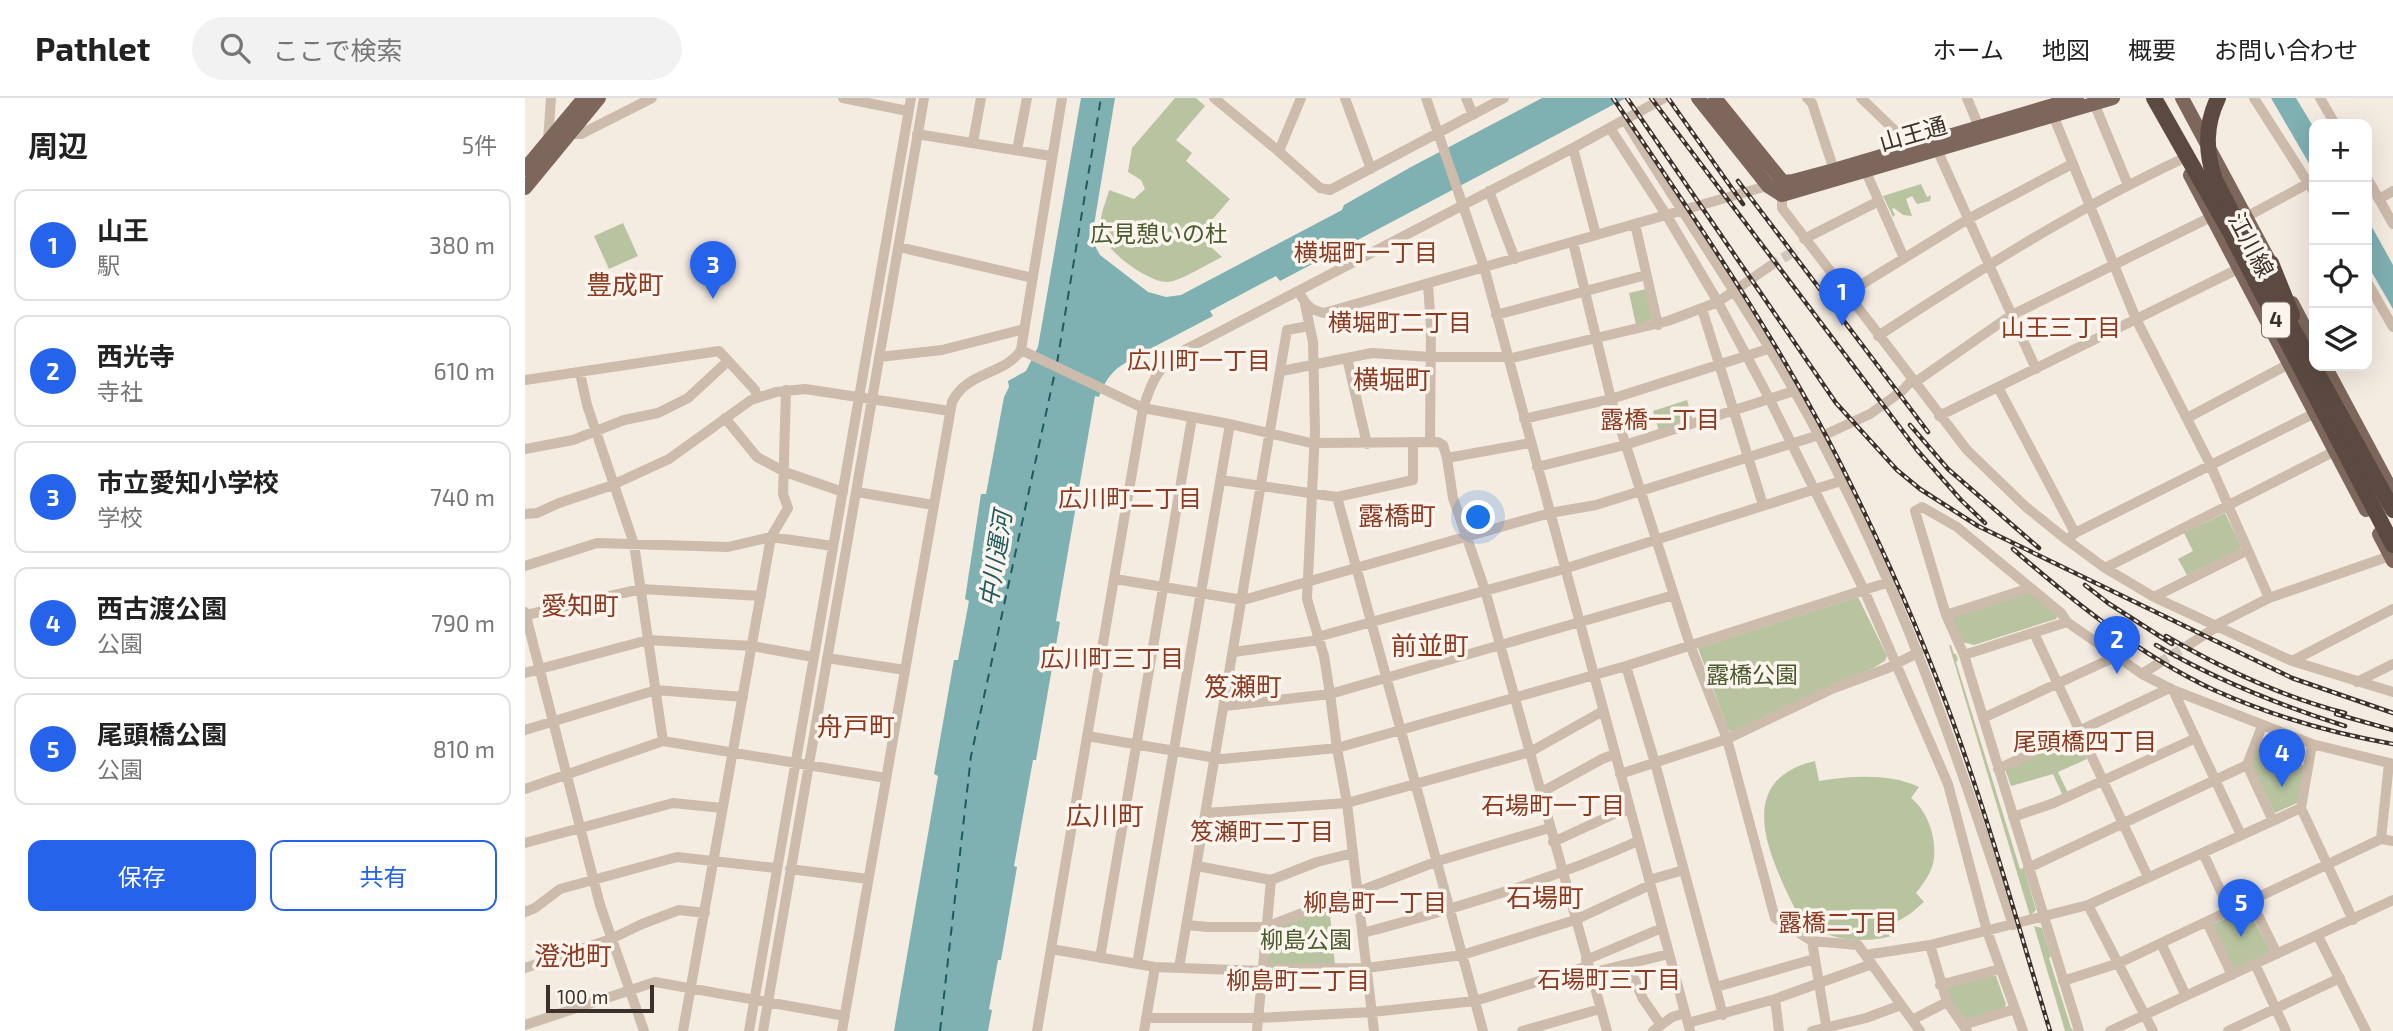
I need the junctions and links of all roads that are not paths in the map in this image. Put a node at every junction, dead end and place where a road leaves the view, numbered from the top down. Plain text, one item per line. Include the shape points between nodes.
1 (551, 98) edge
2 (584, 98) edge
3 (599, 98) edge
4 (652, 98) edge
5 (843, 98) edge
6 (911, 98) edge
7 (923, 98) edge
8 (981, 98) edge
9 (1027, 98) edge
10 (1062, 98) edge
11 (1301, 98) edge
12 (1345, 98) edge
13 (1426, 98) edge
14 (1466, 98) edge
15 (1664, 98) edge
16 (1698, 98) edge
17 (1715, 98) edge
18 (1807, 98) edge
19 (1861, 98) edge
20 (1967, 98) edge
21 (2077, 98) edge
22 (2113, 98) edge
23 (2148, 98) edge
24 (2154, 98) edge
25 (2182, 98) edge
26 (2218, 98) edge
27 (2254, 98) edge
28 (2319, 98) edge
29 (1501, 99) edge
30 (857, 100) edge
31 (1222, 100) edge
32 (2094, 103) junction
33 (908, 111) junction
34 (1473, 115) junction
35 (2053, 115) junction
36 (2332, 119) edge
37 (1625, 120) junction
38 (1979, 127) junction
39 (1610, 128) junction
40 (1439, 133) junction
41 (569, 134) junction
42 (917, 134) junction
43 (973, 142) junction
44 (547, 143) junction
45 (1935, 146) junction
46 (1912, 147) junction
47 (1573, 148) junction
48 (1017, 150) junction
49 (1279, 151) junction
50 (1051, 156) junction
51 (2182, 159) junction
52 (2072, 164) junction
53 (1371, 169) junction
54 (1834, 170) junction
55 (1866, 172) junction
56 (527, 174) edge
57 (2369, 182) edge
58 (2309, 183) edge
59 (2128, 185) junction
60 (1767, 186) junction
61 (1782, 189) junction
62 (2309, 189) edge
63 (1489, 191) junction
64 (2393, 191) edge
65 (2379, 199) junction
66 (1879, 201) junction
67 (1461, 205) junction
68 (2090, 205) junction
69 (1681, 212) junction
70 (1667, 216) junction
71 (2211, 217) junction
72 (2246, 217) junction
73 (1968, 219) junction
74 (2393, 224) edge
75 (1635, 225) junction
76 (1596, 235) junction
77 (1805, 241) junction
78 (1573, 242) junction
79 (899, 247) junction
80 (1796, 250) tunnel mouth
81 (1515, 258) junction
82 (1904, 258) junction
83 (2271, 263) junction
84 (1988, 264) junction
85 (2114, 265) junction
86 (1770, 266) tunnel mouth
87 (1484, 267) junction
88 (2238, 269) junction
89 (1646, 275) junction
90 (1033, 278) junction
91 (1428, 284) junction
92 (1585, 291) junction
93 (2372, 291) edge
94 (1299, 292) junction
95 (1733, 292) junction
96 (1846, 294) junction
97 (1718, 302) junction
98 (1305, 304) junction
99 (1702, 309) junction
100 (1496, 315) junction
101 (2010, 316) junction
102 (2136, 319) junction
103 (1658, 325) junction
104 (1309, 326) junction
105 (2393, 327) edge
106 (1024, 329) junction
107 (2309, 335) edge
108 (1878, 336) junction
109 (1597, 339) junction
110 (1768, 349) junction
111 (1021, 350) junction
112 (879, 356) junction
113 (1747, 356) junction
114 (1430, 357) junction
115 (1347, 358) junction
116 (1508, 358) junction
117 (728, 361) junction
118 (2289, 364) junction
119 (1313, 365) junction
120 (1719, 365) junction
121 (2036, 369) junction
122 (1282, 371) junction
123 (2328, 371) edge
124 (579, 373) junction
125 (525, 380) edge
126 (1913, 382) junction
127 (1998, 387) junction
128 (786, 390) junction
129 (1794, 391) junction
130 (757, 397) junction
131 (858, 398) junction
132 (1611, 399) junction
133 (870, 400) junction
134 (1770, 400) junction
135 (1143, 408) junction
136 (950, 411) junction
137 (1733, 411) junction
138 (2315, 413) junction
139 (1939, 416) junction
140 (725, 418) junction
141 (1192, 418) junction
142 (2187, 418) junction
143 (1524, 419) junction
144 (1230, 424) junction
145 (597, 431) junction
146 (1271, 433) junction
147 (1819, 436) junction
148 (1430, 441) junction
149 (1413, 442) junction
150 (1530, 443) junction
151 (1791, 443) junction
152 (1315, 444) junction
153 (1367, 444) junction
154 (1625, 445) junction
155 (2342, 448) junction
156 (525, 449) edge
157 (1747, 456) junction
158 (1447, 458) junction
159 (2210, 466) junction
160 (1537, 467) junction
161 (785, 472) junction
162 (1221, 480) junction
163 (1841, 481) junction
164 (615, 484) junction
165 (1262, 486) junction
166 (1813, 490) junction
167 (843, 492) junction
168 (857, 492) junction
169 (1641, 492) junction
170 (2393, 493) edge
171 (1311, 495) junction
172 (1336, 497) junction
173 (933, 505) junction
174 (1763, 505) junction
175 (2227, 506) junction
176 (2393, 510) edge
177 (1550, 513) junction
178 (525, 514) edge
179 (2393, 529) edge
180 (2071, 536) junction
181 (772, 537) junction
182 (1469, 538) junction
183 (1657, 540) junction
184 (634, 544) junction
185 (833, 547) junction
186 (2248, 550) junction
187 (2392, 554) edge
188 (525, 566) edge
189 (2105, 568) junction
190 (1357, 569) junction
191 (1564, 569) junction
192 (1115, 579) junction
193 (1889, 582) junction
194 (1306, 583) junction
195 (1164, 587) junction
196 (2030, 588) junction
197 (641, 589) junction
198 (1485, 590) junction
199 (1864, 590) junction
200 (1202, 593) junction
201 (1674, 595) junction
202 (761, 596) junction
203 (2154, 597) junction
204 (2270, 598) junction
205 (1243, 600) junction
206 (2393, 609) edge
207 (525, 614) edge
208 (1946, 615) junction
209 (2067, 622) junction
210 (1372, 623) junction
211 (1579, 623) junction
212 (2217, 625) junction
213 (2033, 633) junction
214 (1318, 638) junction
215 (648, 640) junction
216 (2190, 644) tunnel mouth
217 (1690, 645) junction
218 (752, 646) junction
219 (1500, 646) junction
220 (1234, 652) junction
221 (1919, 652) junction
222 (1963, 655) junction
223 (2116, 656) junction
224 (813, 657) junction
225 (827, 658) junction
226 (2292, 661) junction
227 (1896, 663) junction
228 (2159, 663) tunnel mouth
229 (2393, 664) edge
230 (1626, 666) junction
231 (539, 668) junction
232 (905, 670) junction
233 (525, 673) edge
234 (2142, 674) junction
235 (1593, 676) junction
236 (1387, 677) junction
237 (2357, 682) junction
238 (2057, 684) junction
239 (2172, 689) junction
240 (656, 690) junction
241 (2393, 692) edge
242 (1331, 694) junction
243 (743, 697) junction
244 (1515, 698) junction
245 (1225, 706) junction
246 (1603, 711) junction
247 (1983, 718) junction
248 (553, 721) junction
249 (2262, 726) junction
250 (525, 730) edge
251 (1401, 730) junction
252 (2080, 731) junction
253 (1087, 736) junction
254 (2196, 738) junction
255 (1727, 739) junction
256 (663, 741) junction
257 (2312, 744) junction
258 (1136, 745) junction
259 (1337, 748) junction
260 (1174, 751) junction
261 (1530, 752) junction
262 (733, 753) junction
263 (1615, 754) junction
264 (1216, 758) junction
265 (1655, 763) junction
266 (2391, 763) edge
267 (796, 764) junction
268 (2247, 765) junction
269 (809, 766) junction
270 (1998, 768) junction
271 (1620, 774) junction
272 (566, 775) junction
273 (886, 778) junction
274 (1965, 778) junction
275 (2215, 780) junction
276 (2103, 781) junction
277 (1417, 783) junction
278 (1948, 784) junction
279 (525, 789) edge
280 (1540, 793) junction
281 (1347, 803) junction
282 (722, 808) junction
283 (2301, 808) junction
284 (1630, 810) junction
285 (1206, 813) junction
286 (2013, 817) junction
287 (2273, 821) junction
288 (2123, 823) junction
289 (1549, 828) junction
290 (580, 829) junction
291 (2241, 835) junction
292 (2381, 839) junction
293 (1638, 841) junction
294 (2393, 841) edge
295 (1553, 842) junction
296 (525, 844) edge
297 (1353, 853) junction
298 (2203, 853) junction
299 (714, 860) junction
300 (1438, 861) junction
301 (2327, 865) junction
302 (1197, 866) junction
303 (2028, 867) junction
304 (776, 868) junction
305 (790, 869) junction
306 (1684, 870) junction
307 (1562, 873) junction
308 (2148, 877) junction
309 (869, 878) junction
310 (593, 880) junction
311 (1271, 880) junction
312 (1650, 883) junction
313 (1358, 891) junction
314 (2393, 900) edge
315 (2251, 901) junction
316 (2088, 905) junction
317 (1450, 909) junction
318 (2230, 911) junction
319 (525, 912) edge
320 (705, 913) junction
321 (2043, 918) junction
322 (1575, 920) junction
323 (2353, 920) junction
324 (2207, 922) junction
325 (1187, 925) junction
326 (2013, 925) junction
327 (1266, 927) junction
328 (1662, 928) junction
329 (1986, 931) junction
330 (1363, 933) junction
331 (2318, 936) junction
332 (611, 939) junction
333 (1812, 941) junction
334 (2161, 943) junction
335 (1930, 945) junction
336 (1051, 949) junction
337 (1669, 954) junction
338 (2277, 954) junction
339 (1462, 955) junction
340 (1100, 958) junction
341 (1814, 959) junction
342 (1869, 959) junction
343 (2119, 963) junction
344 (1137, 964) junction
345 (1628, 964) junction
346 (2255, 964) junction
347 (1588, 966) junction
348 (1155, 967) junction
349 (525, 968) edge
350 (1179, 968) junction
351 (1367, 968) junction
352 (2000, 969) junction
353 (1262, 970) junction
354 (2232, 975) junction
355 (2340, 978) junction
356 (2063, 981) junction
357 (1818, 984) junction
358 (1940, 985) junction
359 (1716, 986) junction
360 (691, 988) junction
361 (629, 989) junction
362 (2186, 996) junction
363 (1775, 999) junction
364 (755, 1000) junction
365 (1475, 1001) junction
366 (1947, 1002) junction
367 (767, 1003) junction
368 (1901, 1005) junction
369 (1601, 1009) junction
370 (2015, 1009) junction
371 (2276, 1009) junction
372 (1372, 1012) junction
373 (1723, 1014) junction
374 (2144, 1015) junction
375 (845, 1016) junction
376 (1146, 1018) junction
377 (1258, 1018) junction
378 (1866, 1018) junction
379 (1912, 1020) junction
380 (1688, 1022) edge
381 (525, 1025) edge
382 (1657, 1028) edge
383 (1965, 1028) edge
384 (1827, 1029) edge
385 (644, 1031) edge
386 (683, 1031) edge
387 (749, 1031) edge
388 (762, 1031) edge
389 (842, 1031) edge
390 (1037, 1031) edge
391 (1144, 1031) edge
392 (1257, 1031) edge
393 (1374, 1031) edge
394 (1483, 1031) edge
395 (1522, 1031) edge
396 (1607, 1031) edge
397 (1779, 1031) edge
398 (1812, 1031) edge
399 (1870, 1031) edge
400 (1920, 1031) edge
401 (2023, 1031) edge
402 (2079, 1031) edge
403 (2110, 1031) edge
404 (2153, 1031) edge
405 (2228, 1031) edge
406 (2286, 1031) edge
407 (2365, 1031) edge

1 - 44 street
2 - 44 main road
3 - 41 main road
4 - 41 street via 581,134
5 - 30 street
6 - 33 street
7 - 42 street
8 - 43 street
9 - 48 street
10 - 50 street
11 - 49 street
12 - 53 street
13 - 40 street
14 - 34 street
15 - 37 street
16 - 60 main road
17 - 61 main road
18 - 54 street
19 - 46 street
20 - 38 street
21 - 38 main road, 山王通
22 - 32 main road, 山王通
23 - 51 main road, 江川線
24 - 187 highway, 4 via 2230,232
25 - 72 main road, 江川線
26 - 176 highway, 4, bridge via 2207,138 2218,187
27 - 58 street
28 - 36 street
29 - 34 street
30 - 33 street
31 - 49 street
32 - 35 main road, 山王通
32 - 59 street
33 - 131 street
34 - 40 street
35 - 45 main road, 山王通
35 - 52 street
37 - 39 street
37 - 69 street
38 - 45 main road, 山王通
39 - 47 street
39 - 70 street
40 - 53 street
40 - 67 street
41 - 56 main road
42 - 43 street
42 - 79 street
43 - 48 street
44 - 56 main road
45 - 46 main road, 山王通
45 - 55 main road, 山王通
45 - 73 street
46 - 54 main road, 山王通
47 - 63 street
47 - 76 street
48 - 50 street
49 - 53 street via 1324,190
50 - 90 street
51 - 59 street
51 - 71 main road, 江川線
52 - 68 street
52 - 73 street
54 - 61 main road, 山王通 via 1793,181
55 - 61 main road, 山王通
55 - 66 street
57 - 65 street
59 - 68 street
60 - 61 main road
60 - 69 street
61 - 77 street via 1782,208
62 - 72 street
63 - 67 street
63 - 81 street
64 - 65 street
65 - 74 street
66 - 77 street
66 - 82 street
67 - 87 street
67 - 94 street
68 - 84 street
68 - 85 street
69 - 70 street
69 - 95 street
70 - 75 street
70 - 97 street
71 - 85 street
71 - 88 main road, 江川線
72 - 83 main road, 江川線
73 - 82 street
73 - 84 street
75 - 76 street
75 - 89 street
76 - 78 street
77 - 80 street
77 - 96 street
78 - 81 street
78 - 92 street
79 - 90 street
79 - 112 street
81 - 87 street
82 - 96 street
83 - 107 main road, 江川線
83 - 155 highway
84 - 101 street
84 - 108 street
85 - 101 street
85 - 102 street
86 - 95 street
87 - 91 street
87 - 100 street
88 - 102 street
88 - 118 main road, 江川線
89 - 92 street
89 - 103 street
90 - 106 street
91 - 98 street via 1324,313
91 - 114 street
92 - 100 street
92 - 109 street
93 - 105 street
94 - 98 street
94 - 135 street via 1177,354 1153,378
95 - 97 street
95 - 110 street
96 - 108 street
97 - 99 street
97 - 113 street
98 - 104 street
99 - 103 street
99 - 120 street
100 - 116 street
101 - 121 street
101 - 126 street
102 - 121 street
102 - 142 street
103 - 109 street
104 - 119 street
104 - 122 street via 1287,330
106 - 111 street
106 - 112 street via 942,350
108 - 126 street
109 - 116 street
109 - 132 street
110 - 113 street
110 - 129 street
111 - 135 street
111 - 136 street via 962,387
112 - 133 street
113 - 120 street
113 - 134 street
114 - 115 street via 1372,353
114 - 116 street
114 - 148 street
115 - 119 street
115 - 153 street
116 - 143 street
117 - 124 street via 719,351
117 - 130 street
117 - 145 street via 678,404
118 - 138 main road, 江川線
118 - 142 street
119 - 122 street
119 - 152 street
120 - 132 street
120 - 137 street
121 - 127 street
122 - 146 street
123 - 170 main road
124 - 125 street
124 - 145 street
126 - 139 street
126 - 147 street via 1870,414
127 - 139 street
127 - 180 street
128 - 130 street
128 - 131 street via 806,388
128 - 161 street
129 - 134 street
129 - 147 street
130 - 140 street
131 - 133 street
131 - 167 street
132 - 143 street
132 - 154 street
133 - 136 street
133 - 168 street
134 - 137 street
134 - 151 street
135 - 141 street
135 - 192 street
136 - 173 street
137 - 154 street
137 - 157 street
138 - 155 main road, 江川線
138 - 159 street
139 - 180 street via 1991,476
140 - 161 street via 757,457
140 - 164 street via 669,459
141 - 144 street
141 - 195 street
142 - 159 street
143 - 150 street
144 - 146 street
144 - 162 street
145 - 156 street
145 - 164 street
146 - 152 street
146 - 165 street
147 - 151 street
147 - 163 street
148 - 149 street
148 - 158 street via 1443,445
149 - 153 street
149 - 172 street via 1413,480
150 - 158 street
150 - 160 street
151 - 157 street
151 - 166 street
152 - 153 street
152 - 171 street
154 - 160 street
154 - 169 street
155 - 175 street
155 - 179 highway
155 - 187 main road, 江川線
157 - 169 street
157 - 174 street
158 - 182 street via 1453,498
159 - 175 street
159 - 180 street
160 - 177 street
161 - 167 street
161 - 181 street via 783,495 788,508
162 - 165 street
162 - 200 street
163 - 166 street
163 - 193 street
164 - 178 street
164 - 184 street
165 - 171 street
165 - 205 street
166 - 174 street
166 - 199 street
167 - 185 street
168 - 173 street
168 - 225 street
169 - 177 street
169 - 183 street
171 - 172 street
171 - 194 street
172 - 190 street
173 - 232 street
174 - 183 street
175 - 186 street
175 - 189 street
177 - 182 street
177 - 191 street
180 - 189 street
181 - 184 street via 728,547
181 - 185 street
181 - 202 street
182 - 190 street
182 - 198 street
183 - 191 street
183 - 201 street
184 - 188 street via 597,543
184 - 197 street
185 - 224 street
186 - 203 street
186 - 204 street
187 - 204 street
189 - 203 street
190 - 194 street
190 - 210 street
191 - 198 street
191 - 211 street
192 - 195 street
192 - 253 street
193 - 199 street
193 - 221 street
194 - 205 street
194 - 214 street
195 - 200 street
195 - 258 street
196 - 208 street
196 - 208 street via 1957,527 1923,507 1915,511
196 - 209 street
197 - 202 street
197 - 207 street
197 - 215 street
198 - 210 street
198 - 219 street
199 - 217 street
199 - 227 street
200 - 205 street
200 - 260 street
201 - 211 street
201 - 217 street
202 - 218 street
203 - 212 street
204 - 212 street
205 - 220 street
206 - 226 street
207 - 231 street
208 - 222 street
209 - 213 street
209 - 223 street
210 - 214 street
210 - 236 street
211 - 219 street
211 - 235 street
212 - 216 street
212 - 226 street
213 - 222 street
213 - 238 street
214 - 220 street
214 - 242 street
215 - 218 street
215 - 231 street
215 - 240 street
217 - 230 street
217 - 255 street
218 - 224 street
218 - 243 street
219 - 236 street
219 - 244 street
220 - 245 street
221 - 227 street
221 - 274 street
222 - 247 street
223 - 234 street
223 - 238 street
224 - 267 street
225 - 232 street
225 - 269 street
226 - 237 street
227 - 255 street
227 - 278 street
228 - 234 street
229 - 237 street
230 - 235 street
230 - 265 street
231 - 233 street
231 - 248 street
232 - 273 street
234 - 239 street
235 - 244 street
235 - 246 street
236 - 242 street
236 - 251 street
237 - 241 street
238 - 247 street
238 - 252 street
239 - 249 street
239 - 252 street
239 - 254 street
240 - 243 street
240 - 248 street
240 - 256 street
242 - 245 street
242 - 259 street
243 - 262 street
244 - 251 street
244 - 261 street
245 - 264 street
246 - 261 street
246 - 263 street
247 - 270 street
248 - 250 street
248 - 272 street
249 - 257 street
249 - 268 street
251 - 259 street
251 - 277 street
252 - 270 street
252 - 276 street
253 - 258 street
253 - 336 street
254 - 275 street
254 - 276 street
255 - 265 street
255 - 333 street via 1775,918
256 - 262 street
256 - 272 street
257 - 266 street
257 - 283 street
258 - 260 street
258 - 340 street
259 - 264 street
259 - 281 street
260 - 264 street
260 - 344 street
261 - 277 street
261 - 280 street
262 - 267 street
262 - 282 street
263 - 271 street
263 - 280 street
264 - 285 street
265 - 271 street
265 - 306 street
266 - 292 street
267 - 269 street
267 - 304 street
268 - 275 street
268 - 287 street
269 - 273 street
269 - 305 street
270 - 286 street
271 - 284 street
272 - 279 street
272 - 290 street
273 - 309 street
274 - 278 street
274 - 326 street
275 - 288 street
275 - 291 street
276 - 286 street
276 - 288 street
277 - 281 street
277 - 300 street
278 - 329 street
280 - 289 street
281 - 285 street
281 - 297 street
282 - 290 street via 673,803
282 - 299 street
283 - 287 street
283 - 301 street
284 - 293 street
284 - 295 street
285 - 302 street
286 - 303 street
287 - 291 street
288 - 303 street
288 - 308 street
289 - 295 street
289 - 300 street
290 - 296 street
290 - 310 street
291 - 298 street
292 - 294 street
292 - 301 street
293 - 307 street
293 - 312 street
295 - 307 street
297 - 311 street
297 - 313 street
298 - 308 street
298 - 318 street
299 - 304 street
299 - 310 street via 677,856
299 - 320 street
300 - 313 street
300 - 317 street
301 - 315 street
301 - 323 street
302 - 311 street
302 - 325 street
303 - 321 street
304 - 364 street
305 - 309 street
305 - 367 street
306 - 312 street
306 - 359 street
307 - 317 street
307 - 322 street
308 - 316 street
309 - 375 street
310 - 319 street via 560,889
310 - 332 street
311 - 327 street
312 - 322 street
312 - 328 street
313 - 327 street
313 - 330 street
314 - 323 street
315 - 318 street
315 - 338 street
316 - 321 street
316 - 343 street
317 - 330 street
317 - 339 street
318 - 324 street
320 - 332 street via 679,910
320 - 360 street
321 - 326 street
321 - 356 street
322 - 339 street
322 - 347 street
323 - 331 street
324 - 334 street
324 - 354 street
325 - 327 street
325 - 350 street
326 - 329 street
327 - 353 street
328 - 337 street
328 - 347 street
329 - 335 street
329 - 352 street
330 - 351 street
331 - 338 street
331 - 355 street
332 - 349 street
332 - 361 street
333 - 341 street
333 - 342 street via 1858,945
334 - 343 street
334 - 362 street
335 - 342 street
335 - 358 street
336 - 340 street
336 - 390 street
337 - 345 street
337 - 380 street
338 - 346 street
339 - 351 street
339 - 365 street
340 - 344 street
341 - 357 street
341 - 359 street
342 - 357 street
342 - 368 street
343 - 356 street
343 - 374 street
344 - 348 street
345 - 347 street
345 - 382 street
346 - 354 street
346 - 371 street
347 - 365 street
347 - 369 street
348 - 350 street
348 - 376 street
350 - 353 street
351 - 353 street
351 - 372 street
352 - 358 street
352 - 370 street
353 - 377 street
354 - 362 street
355 - 371 street
355 - 407 street
356 - 402 street
357 - 363 street
357 - 384 street
358 - 366 street
359 - 373 street
360 - 361 street via 655,982
360 - 364 street
360 - 386 street
361 - 381 street
361 - 385 street
362 - 374 street
363 - 373 street
363 - 397 street
364 - 367 street
364 - 387 street
365 - 372 street
365 - 394 street
366 - 379 street
366 - 383 street
367 - 375 street
367 - 388 street
368 - 378 street
368 - 379 street
369 - 395 street
369 - 396 street
370 - 383 street
370 - 401 street
371 - 405 street
371 - 406 street
372 - 377 street
372 - 393 street
373 - 380 street
374 - 403 street
374 - 404 street
375 - 389 street
376 - 377 street
376 - 391 street
377 - 392 street
378 - 384 street
378 - 399 street
379 - 400 street
380 - 382 street
384 - 398 street

